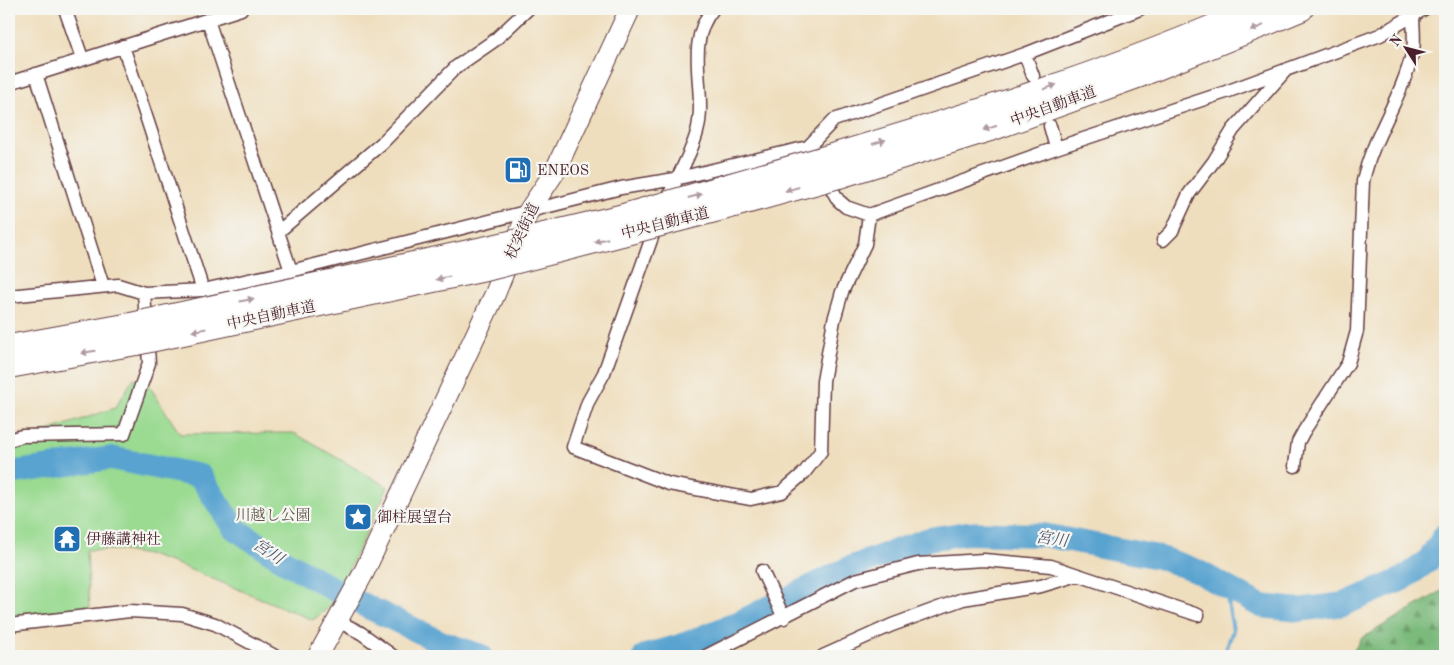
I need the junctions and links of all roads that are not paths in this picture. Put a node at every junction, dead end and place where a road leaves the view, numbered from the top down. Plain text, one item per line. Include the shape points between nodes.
1 (65, 9) edge
2 (241, 9) edge
3 (528, 9) edge
4 (630, 9) edge
5 (713, 9) edge
6 (1140, 9) edge
7 (1254, 9) edge
8 (1301, 9) edge
9 (1424, 9) edge
10 (1412, 15) junction
11 (208, 20) junction
12 (123, 46) junction
13 (1025, 54) junction
14 (82, 58) junction
15 (1285, 70) junction
16 (36, 74) junction
17 (1033, 76) dead end
18 (9, 83) edge
19 (1050, 126) dead end
20 (808, 148) junction
21 (1056, 148) junction
22 (835, 166) junction
23 (675, 179) junction
24 (528, 212) junction
25 (869, 215) junction
26 (278, 232) junction
27 (1163, 240) dead end
28 (291, 271) junction
29 (104, 286) junction
30 (202, 290) junction
31 (10, 292) edge
32 (144, 293) junction
33 (134, 334) junction
34 (9, 347) edge
35 (9, 366) edge
36 (9, 440) edge
37 (1295, 466) dead end
38 (763, 574) dead end
39 (1078, 575) junction
40 (1198, 614) dead end
41 (782, 616) junction
42 (340, 618) junction
43 (9, 625) edge
44 (721, 654) edge
45 (275, 656) edge
46 (318, 656) edge
47 (393, 656) edge
48 (706, 656) edge
49 (823, 656) edge

1 - 14 street
2 - 11 street
3 - 26 street via 495,40 456,67 382,143
4 - 24 main road, 杖突街道 via 554,173
5 - 23 street via 697,47 696,71 701,91 698,130 685,166
6 - 13 street
22 -> 7 highway, 中央自動車道
8 -> 22 highway, 中央自動車道 via 1140,74 1006,123
9 - 10 street
10 - 15 street via 1380,35
10 - 37 street via 1414,49 1392,110 1366,165 1363,181 1358,331 1348,363 1298,442
11 - 12 street
11 - 26 street
12 - 14 street
12 - 30 street
13 - 17 street
13 - 20 street via 834,120
14 - 16 street
15 - 21 street
15 - 27 street via 1233,130 1189,194 1172,231
16 - 18 street
16 - 29 street
19 - 21 street
20 - 23 street
20 - 25 street via 838,200 846,207
21 - 25 street
22 - 33 highway, 中央自動車道, bridge
23 - 24 street via 621,188
23 - 25 street via 604,374 588,402 573,447 669,484 751,499 782,492 804,472 820,451 823,381 834,320 842,292 865,244
24 - 28 street
24 - 42 main road, 杖突街道 via 495,294
26 - 28 street
28 - 30 street
29 - 31 street
29 - 32 street via 118,285
30 - 32 street
32 - 36 street via 149,363 124,434 22,436
33 - 34 highway, 中央自動車道
33 -> 35 highway, 中央自動車道
38 - 41 street
39 - 40 street
39 - 41 street via 1051,566 984,560 918,564 855,580
39 - 49 street via 1041,586 963,598
41 - 44 street
42 - 46 main road, 杖突街道
42 - 47 street
43 - 45 street via 130,611 182,614 216,624
44 - 48 street

